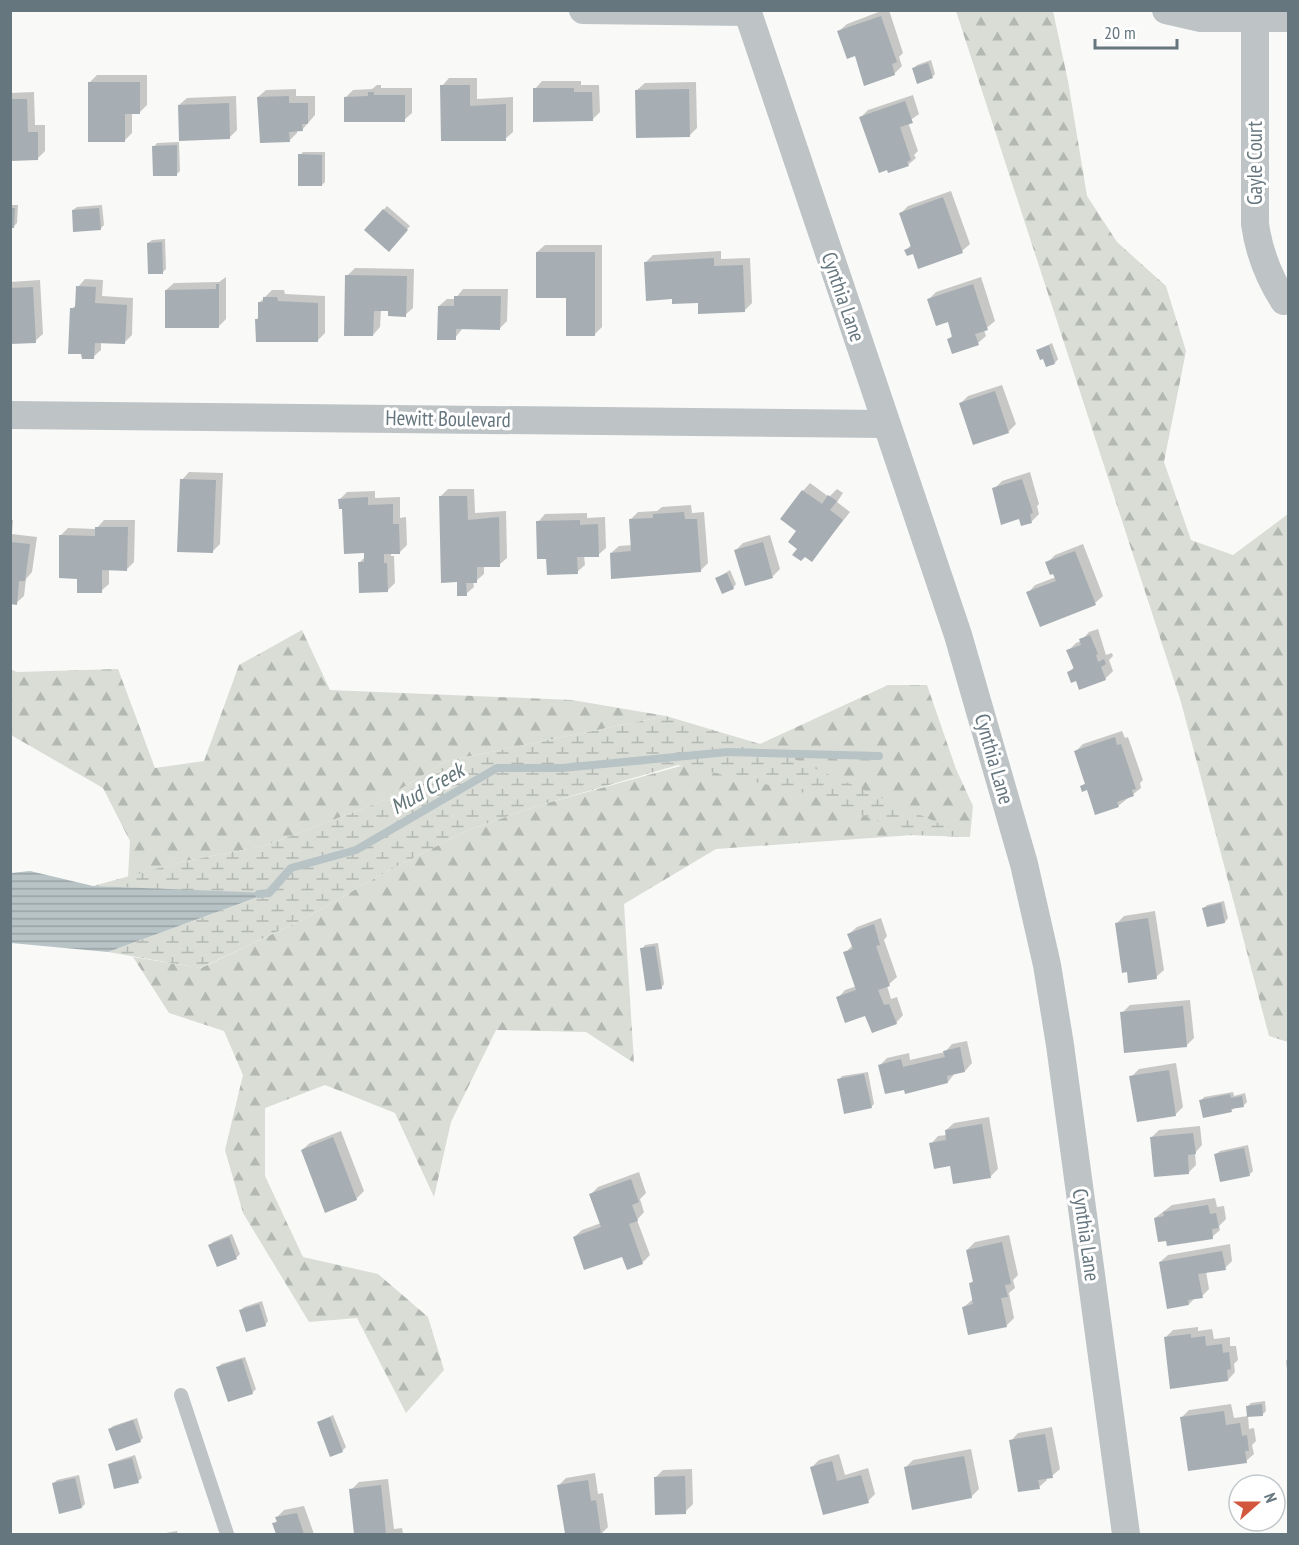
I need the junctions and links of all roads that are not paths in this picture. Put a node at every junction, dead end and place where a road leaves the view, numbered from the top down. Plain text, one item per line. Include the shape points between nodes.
1 (583, 10) edge
2 (1166, 10) edge
3 (747, 11) edge
4 (1288, 18) edge
5 (1255, 19) junction
6 (1284, 302) dead end
7 (10, 415) edge
8 (886, 424) junction
9 (181, 1395) dead end
10 (227, 1534) edge
11 (1126, 1534) edge

1 - 3 street
2 - 5 street via 1201,18
3 - 8 street, Cynthia Lane
4 - 5 street
5 - 6 street, Gayle Court via 1256,224 1267,272
7 - 8 street, Hewitt Boulevard
8 - 11 street, Cynthia Lane via 958,635 1024,864 1047,965
9 - 10 lane

